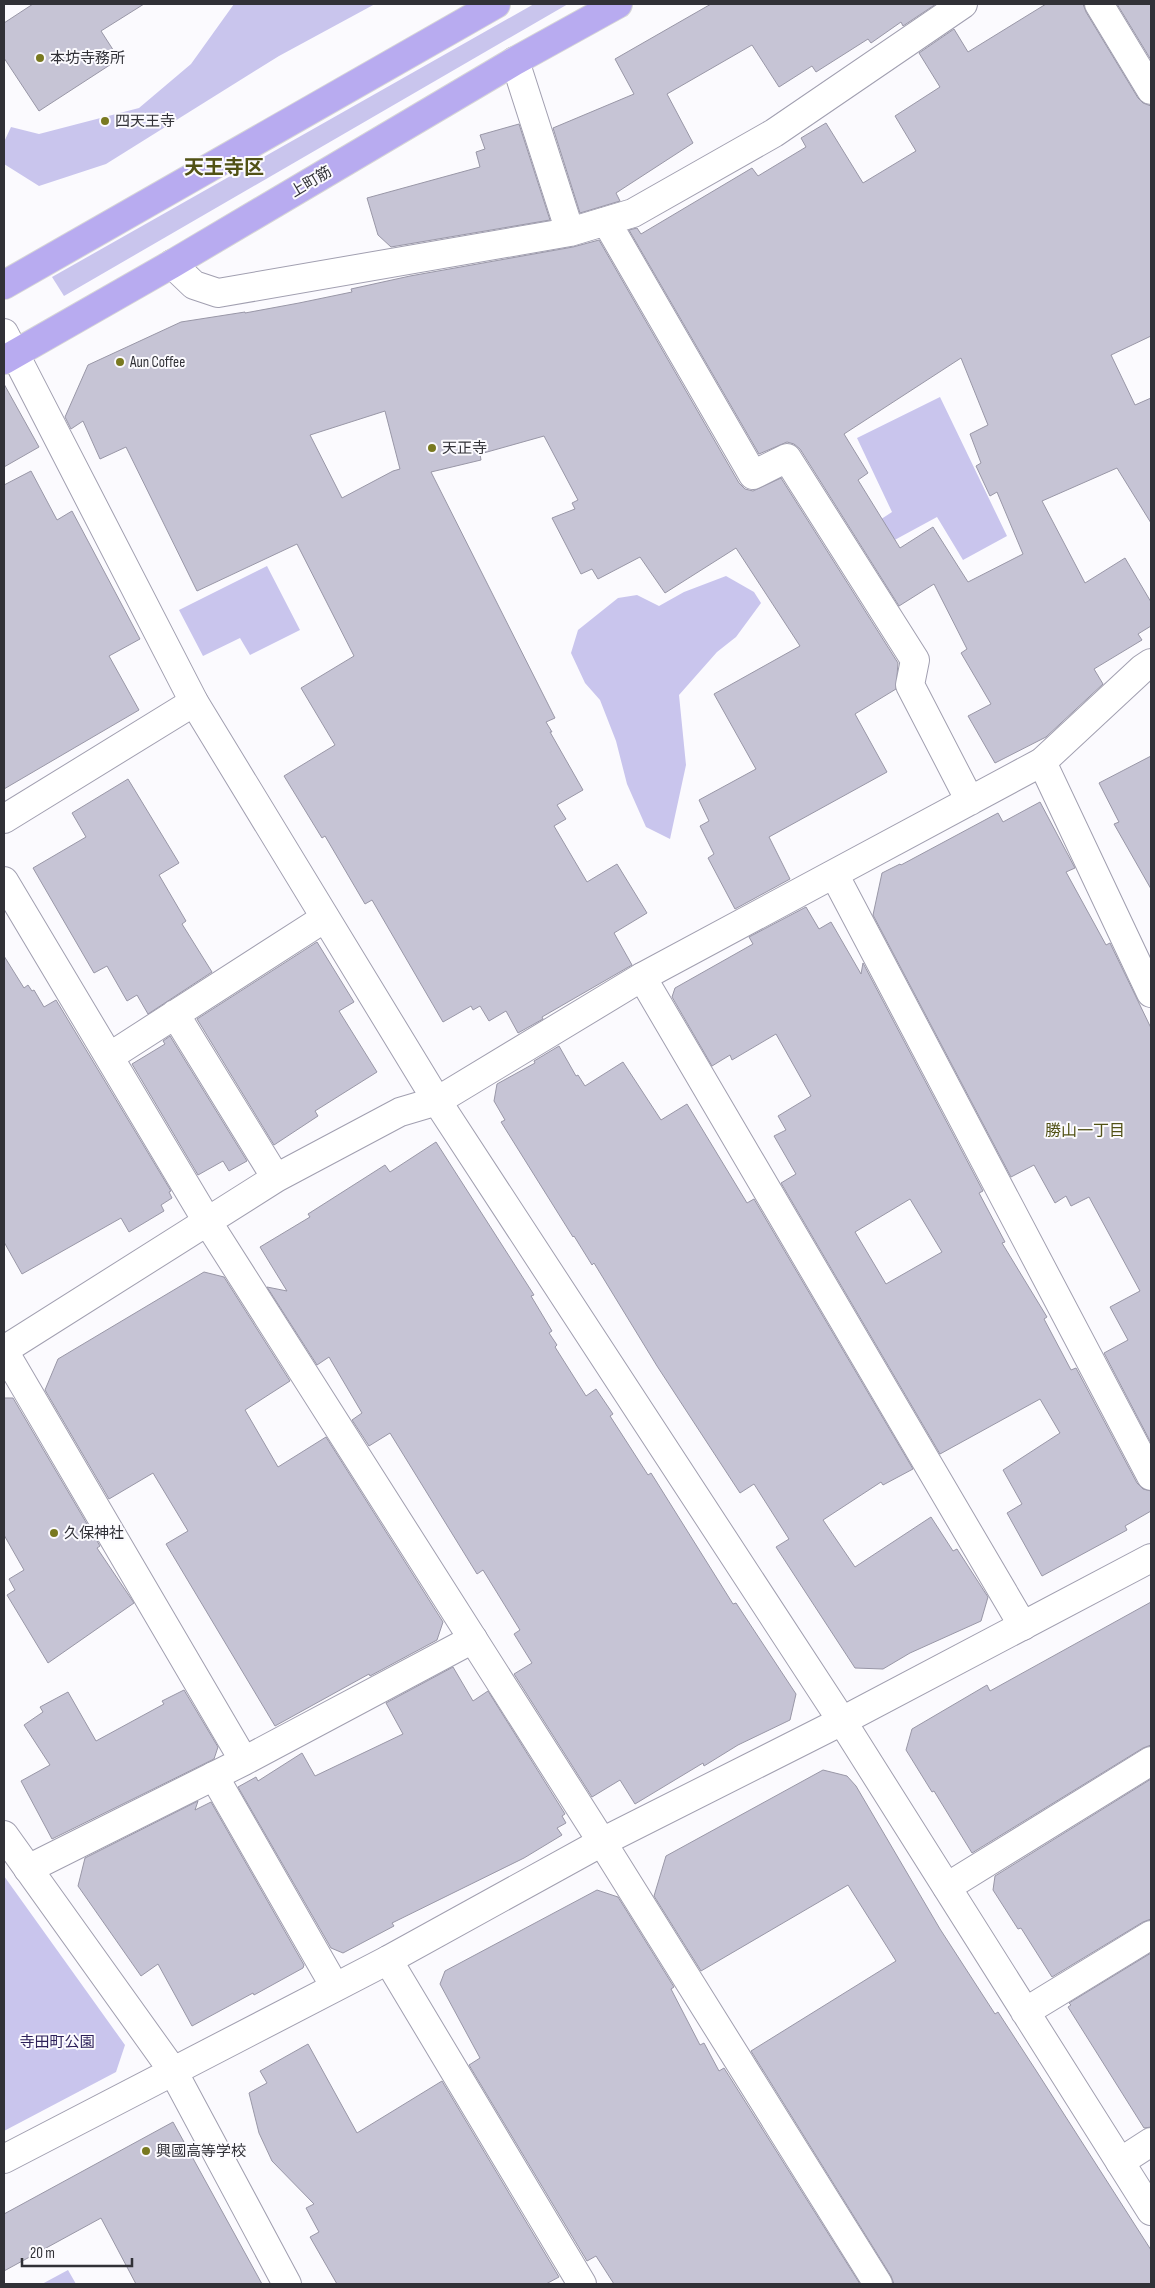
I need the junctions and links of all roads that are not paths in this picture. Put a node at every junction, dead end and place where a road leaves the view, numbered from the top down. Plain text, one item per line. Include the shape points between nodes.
1 (496, 4) edge
2 (618, 4) edge
3 (963, 4) edge
4 (1099, 4) edge
5 (515, 61) junction
6 (1151, 90) edge
7 (606, 221) junction
8 (570, 232) junction
9 (172, 264) junction
10 (4, 285) edge
11 (7, 349) edge
12 (1151, 663) edge
13 (194, 702) junction
14 (1042, 762) junction
15 (970, 801) junction
16 (4, 819) edge
17 (834, 874) junction
18 (4, 881) edge
19 (325, 918) junction
20 (642, 977) junction
21 (1151, 993) edge
22 (175, 1014) junction
23 (109, 1057) junction
24 (437, 1101) junction
25 (276, 1178) junction
26 (207, 1221) junction
27 (4, 1350) edge
28 (1151, 1476) edge
29 (1151, 1558) edge
30 (1023, 1626) junction
31 (473, 1639) junction
32 (842, 1721) junction
33 (1151, 1760) edge
34 (244, 1761) junction
35 (214, 1776) junction
36 (4, 1834) edge
37 (602, 1842) junction
38 (28, 1869) junction
39 (947, 1887) junction
40 (1151, 1935) edge
41 (388, 1960) junction
42 (335, 1987) junction
43 (1025, 2012) junction
44 (173, 2071) junction
45 (1151, 2142) edge
46 (4, 2159) edge
47 (1120, 2162) junction
48 (1151, 2211) edge
49 (287, 2284) edge
50 (582, 2284) edge
51 (878, 2284) edge

1 - 10 main road
2 - 5 main road, 上町筋
3 - 7 street via 774,133 633,213
4 - 6 street
5 - 8 street
5 - 9 main road, 上町筋
7 - 8 street
7 - 15 street via 753,475 787,458 910,651 915,660 910,685
8 - 9 street via 218,293 194,285
9 - 11 main road, 上町筋
11 - 13 street
12 - 14 street
13 - 16 street
13 - 19 street
14 - 15 street
14 - 21 street
15 - 17 street
17 - 20 street
17 - 28 street
18 - 23 street
19 - 22 street
19 - 24 street
20 - 24 street
20 - 30 street
22 - 23 street
22 - 25 street
23 - 26 street
24 - 25 street via 400,1112
24 - 32 street
25 - 26 street
26 - 27 street
26 - 31 street
27 - 34 street
29 - 30 street
30 - 32 street
31 - 34 street
31 - 37 street
32 - 37 street
32 - 39 street
33 - 39 street
34 - 35 street
35 - 38 street
35 - 42 street
36 - 38 street
37 - 41 street
37 - 51 street
38 - 44 street
39 - 43 street
40 - 43 street
41 - 42 street
41 - 50 street
42 - 44 street
43 - 47 street
44 - 46 street
44 - 49 street
45 - 47 street
47 - 48 street

